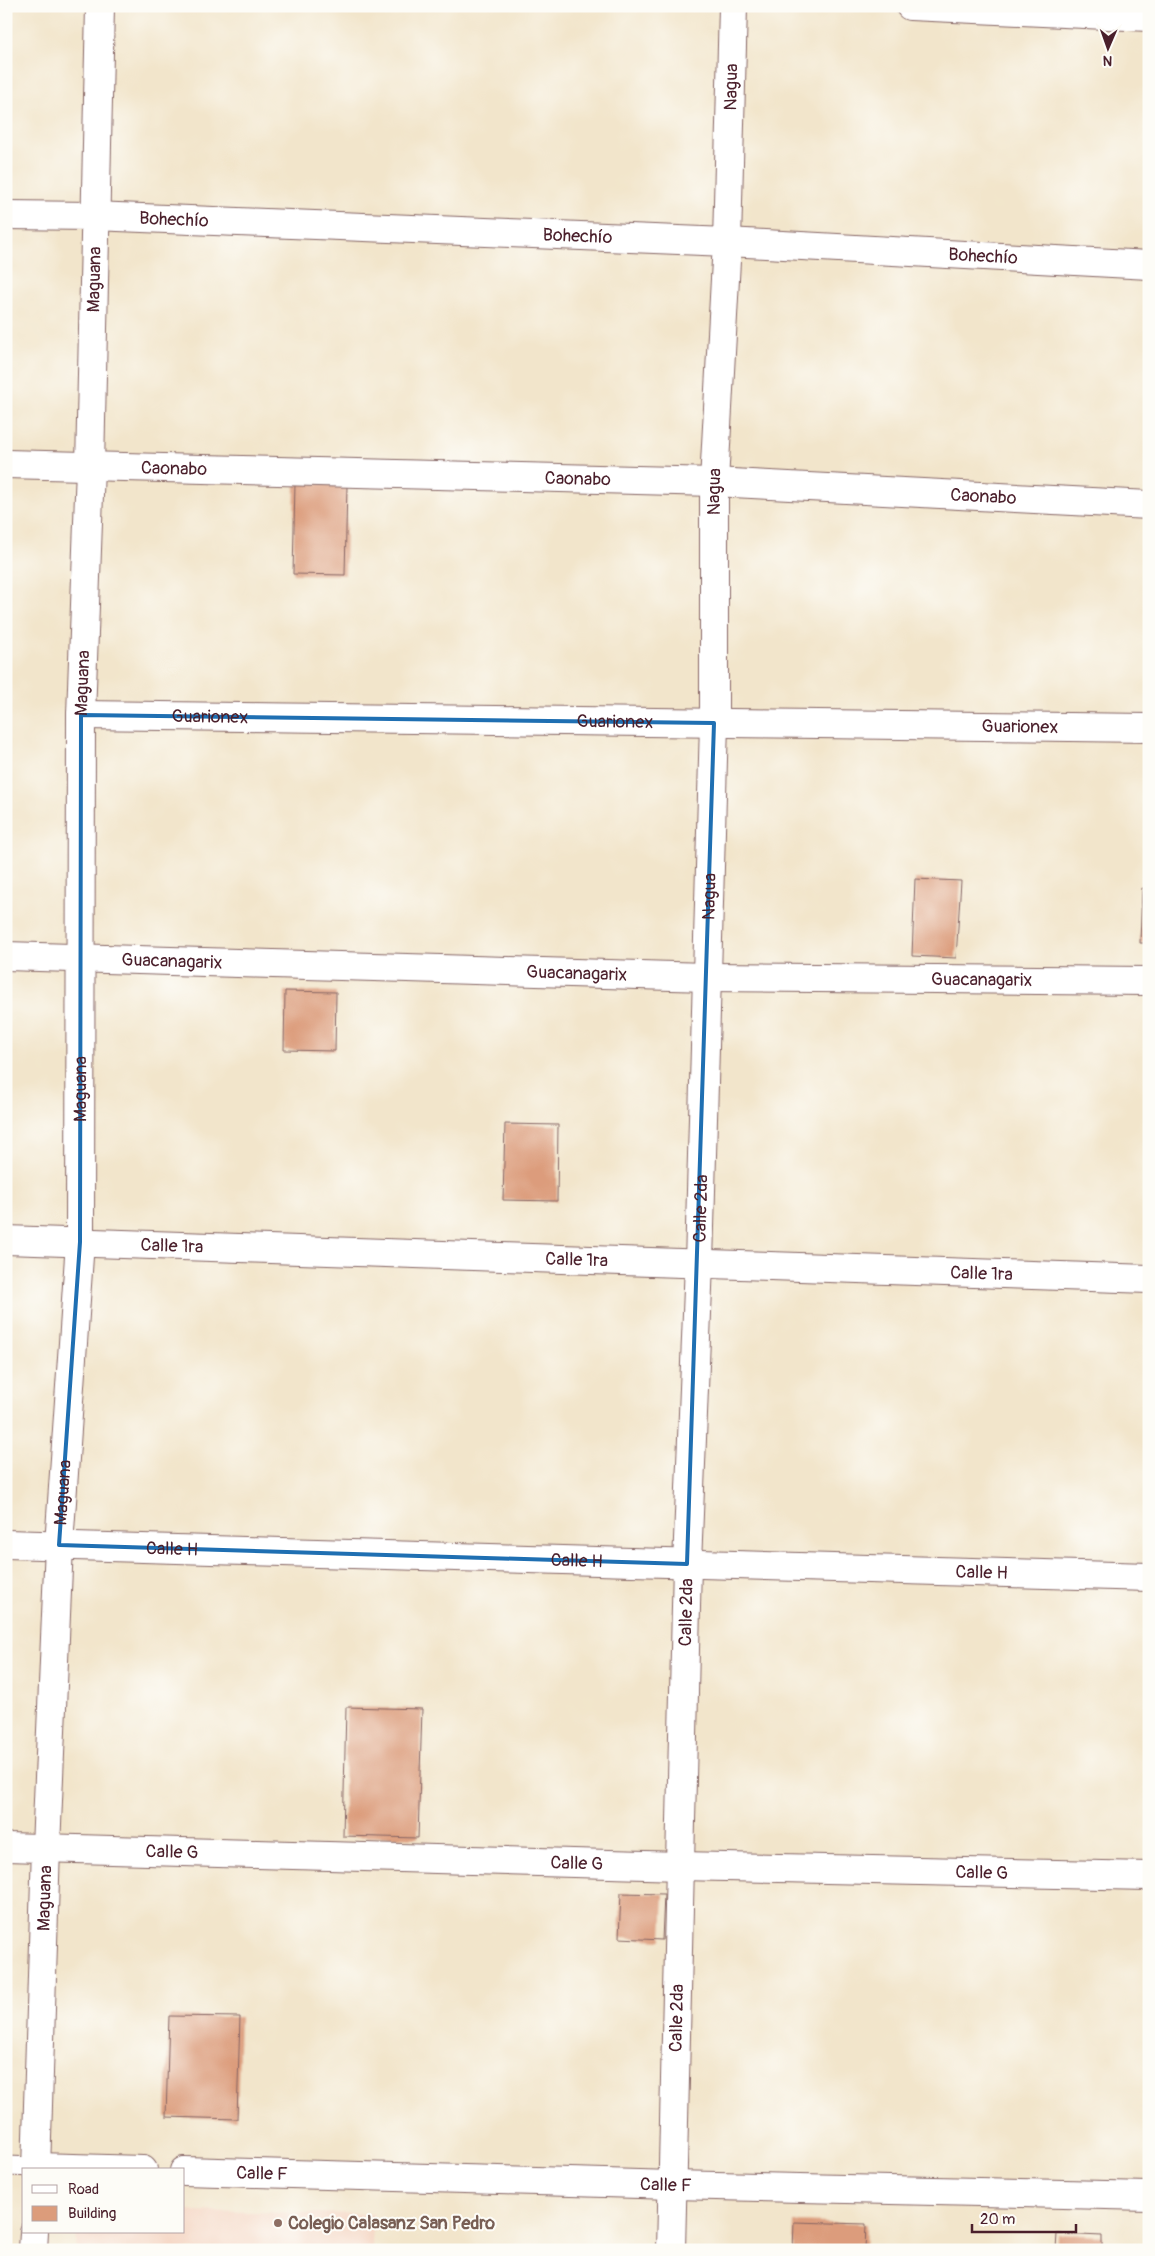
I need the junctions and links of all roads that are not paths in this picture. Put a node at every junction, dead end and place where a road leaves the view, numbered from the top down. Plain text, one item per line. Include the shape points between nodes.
1 (100, 6) edge
2 (733, 6) edge
3 (910, 6) edge
4 (1149, 16) edge
5 (6, 215) edge
6 (94, 216) junction
7 (726, 242) junction
8 (1149, 265) edge
9 (6, 464) edge
10 (90, 467) junction
11 (714, 482) junction
12 (1149, 505) edge
13 (81, 715) junction
14 (714, 723) junction
15 (1149, 728) edge
16 (6, 956) edge
17 (82, 958) junction
18 (706, 977) junction
19 (1149, 981) edge
20 (6, 1240) edge
21 (80, 1242) junction
22 (698, 1263) junction
23 (1149, 1279) edge
24 (6, 1544) edge
25 (59, 1545) junction
26 (687, 1564) junction
27 (1149, 1576) edge
28 (6, 1847) edge
29 (46, 1847) junction
30 (681, 1866) junction
31 (1149, 1876) edge
32 (6, 2166) edge
33 (36, 2168) edge
34 (185, 2171) edge
35 (673, 2185) junction
36 (1149, 2196) edge
37 (34, 2234) edge
38 (34, 2250) edge
39 (671, 2250) edge

1 - 6 street, Maguana
2 - 7 street, Nagua
3 - 4 street
5 - 6 street, Bohechío
6 - 7 street, Bohechío
6 - 10 street, Maguana
7 - 8 street, Bohechío
7 - 11 street, Nagua
9 - 10 street, Caonabo
10 - 11 street, Caonabo
10 - 13 street, Maguana
11 - 12 street, Caonabo
11 - 14 street, Nagua
13 - 14 street, Guarionex
13 - 17 street, Maguana
14 - 15 street, Guarionex
14 - 18 street, Nagua
16 - 17 street, Guacanagarix
17 - 18 street, Guacanagarix
17 - 21 street, Maguana
18 - 19 street, Guacanagarix
18 - 22 street, Calle 2da
20 - 21 street, Calle 1ra
21 - 22 street, Calle 1ra
21 - 25 street, Maguana
22 - 23 street, Calle 1ra
22 - 26 street, Calle 2da
24 - 25 street, Calle H
25 - 26 street, Calle H
25 - 29 street, Maguana
26 - 27 street, Calle H
26 - 30 street, Calle 2da
28 - 29 street, Calle G
29 - 30 street, Calle G
29 - 33 street, Maguana
30 - 31 street, Calle G
30 - 35 street, Calle 2da
32 - 33 lane
34 - 35 street, Calle F
35 - 36 street, Calle F
35 - 39 street, Calle 2da
37 - 38 street

